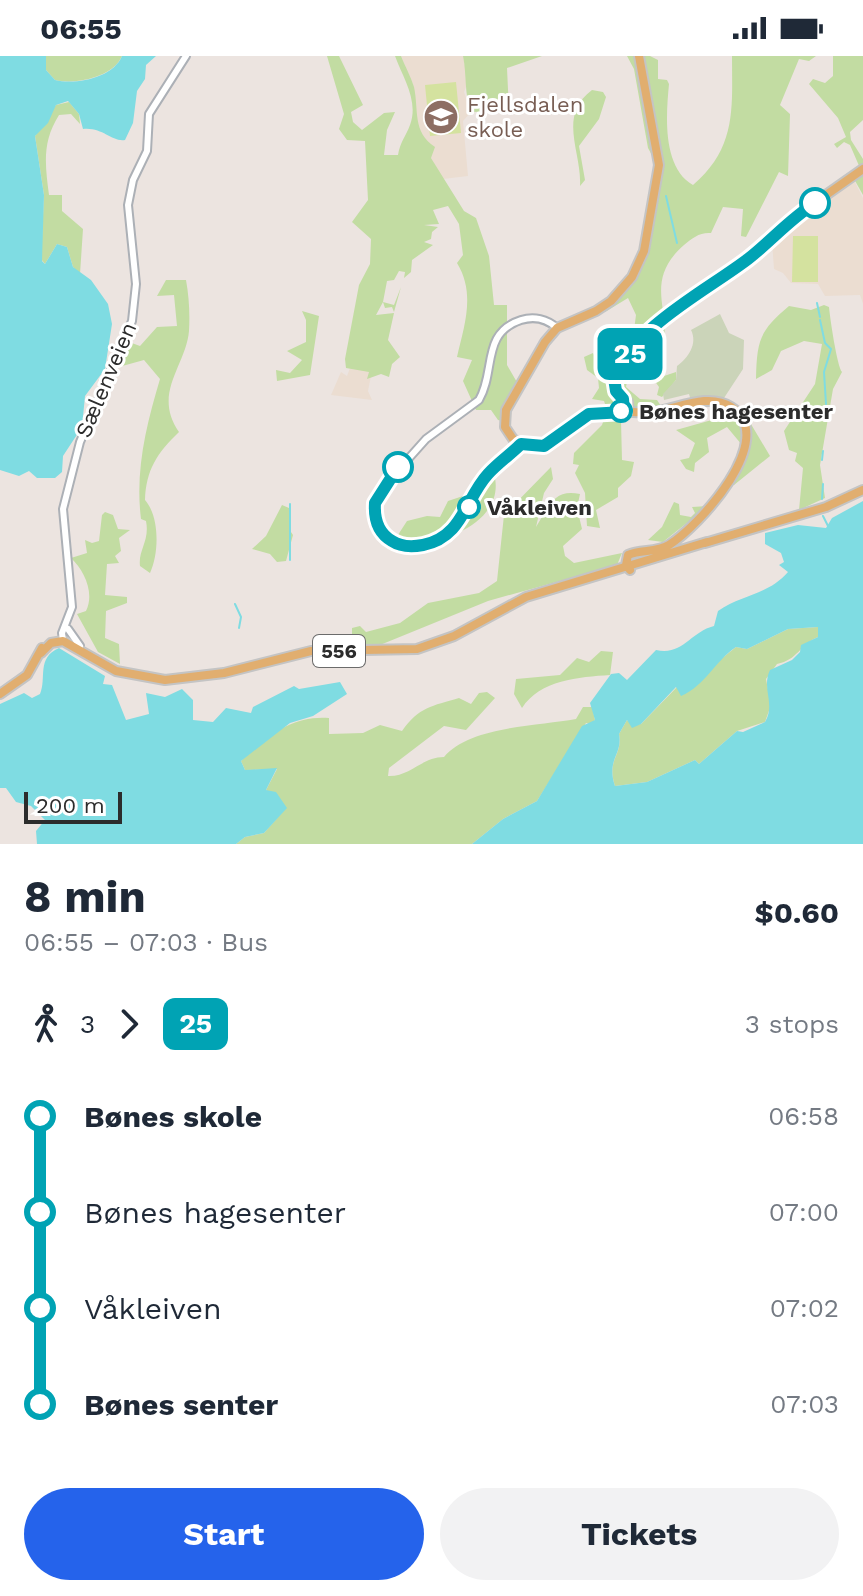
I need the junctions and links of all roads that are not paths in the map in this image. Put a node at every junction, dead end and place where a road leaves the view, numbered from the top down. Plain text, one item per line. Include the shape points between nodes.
1 (186, 56) edge
2 (639, 56) edge
3 (863, 169) edge
4 (557, 328) junction
5 (627, 412) junction
6 (521, 444) junction
7 (863, 490) edge
8 (707, 542) junction
9 (630, 563) junction
10 (65, 633) junction
11 (91, 657) junction
12 (0, 694) edge

1 - 10 street, Sælenveien via 149,114 147,151 128,205 136,277 132,321 80,442 64,504 72,603
2 - 4 main road via 659,165 646,245 632,277 611,301
3 - 5 main road via 667,317 629,355 616,373 614,387
4 - 6 main road via 506,410 507,431
4 - 6 street via 528,318 501,331 492,346 479,400 426,439 384,486 375,506 379,528 404,546 440,538 463,518 490,471
5 - 6 main road via 589,414 544,446
5 - 9 main road via 720,402 738,413 746,433 732,476 709,510 671,544
7 - 8 main road, 556 via 826,507
8 - 9 main road, 556
8 - 9 main road, 556
9 - 11 main road, 556 via 519,599 454,636 407,651 311,651 224,673 165,680 128,676
10 - 11 main road, 556
10 - 11 main road, 556
10 - 12 main road via 41,653 24,679

